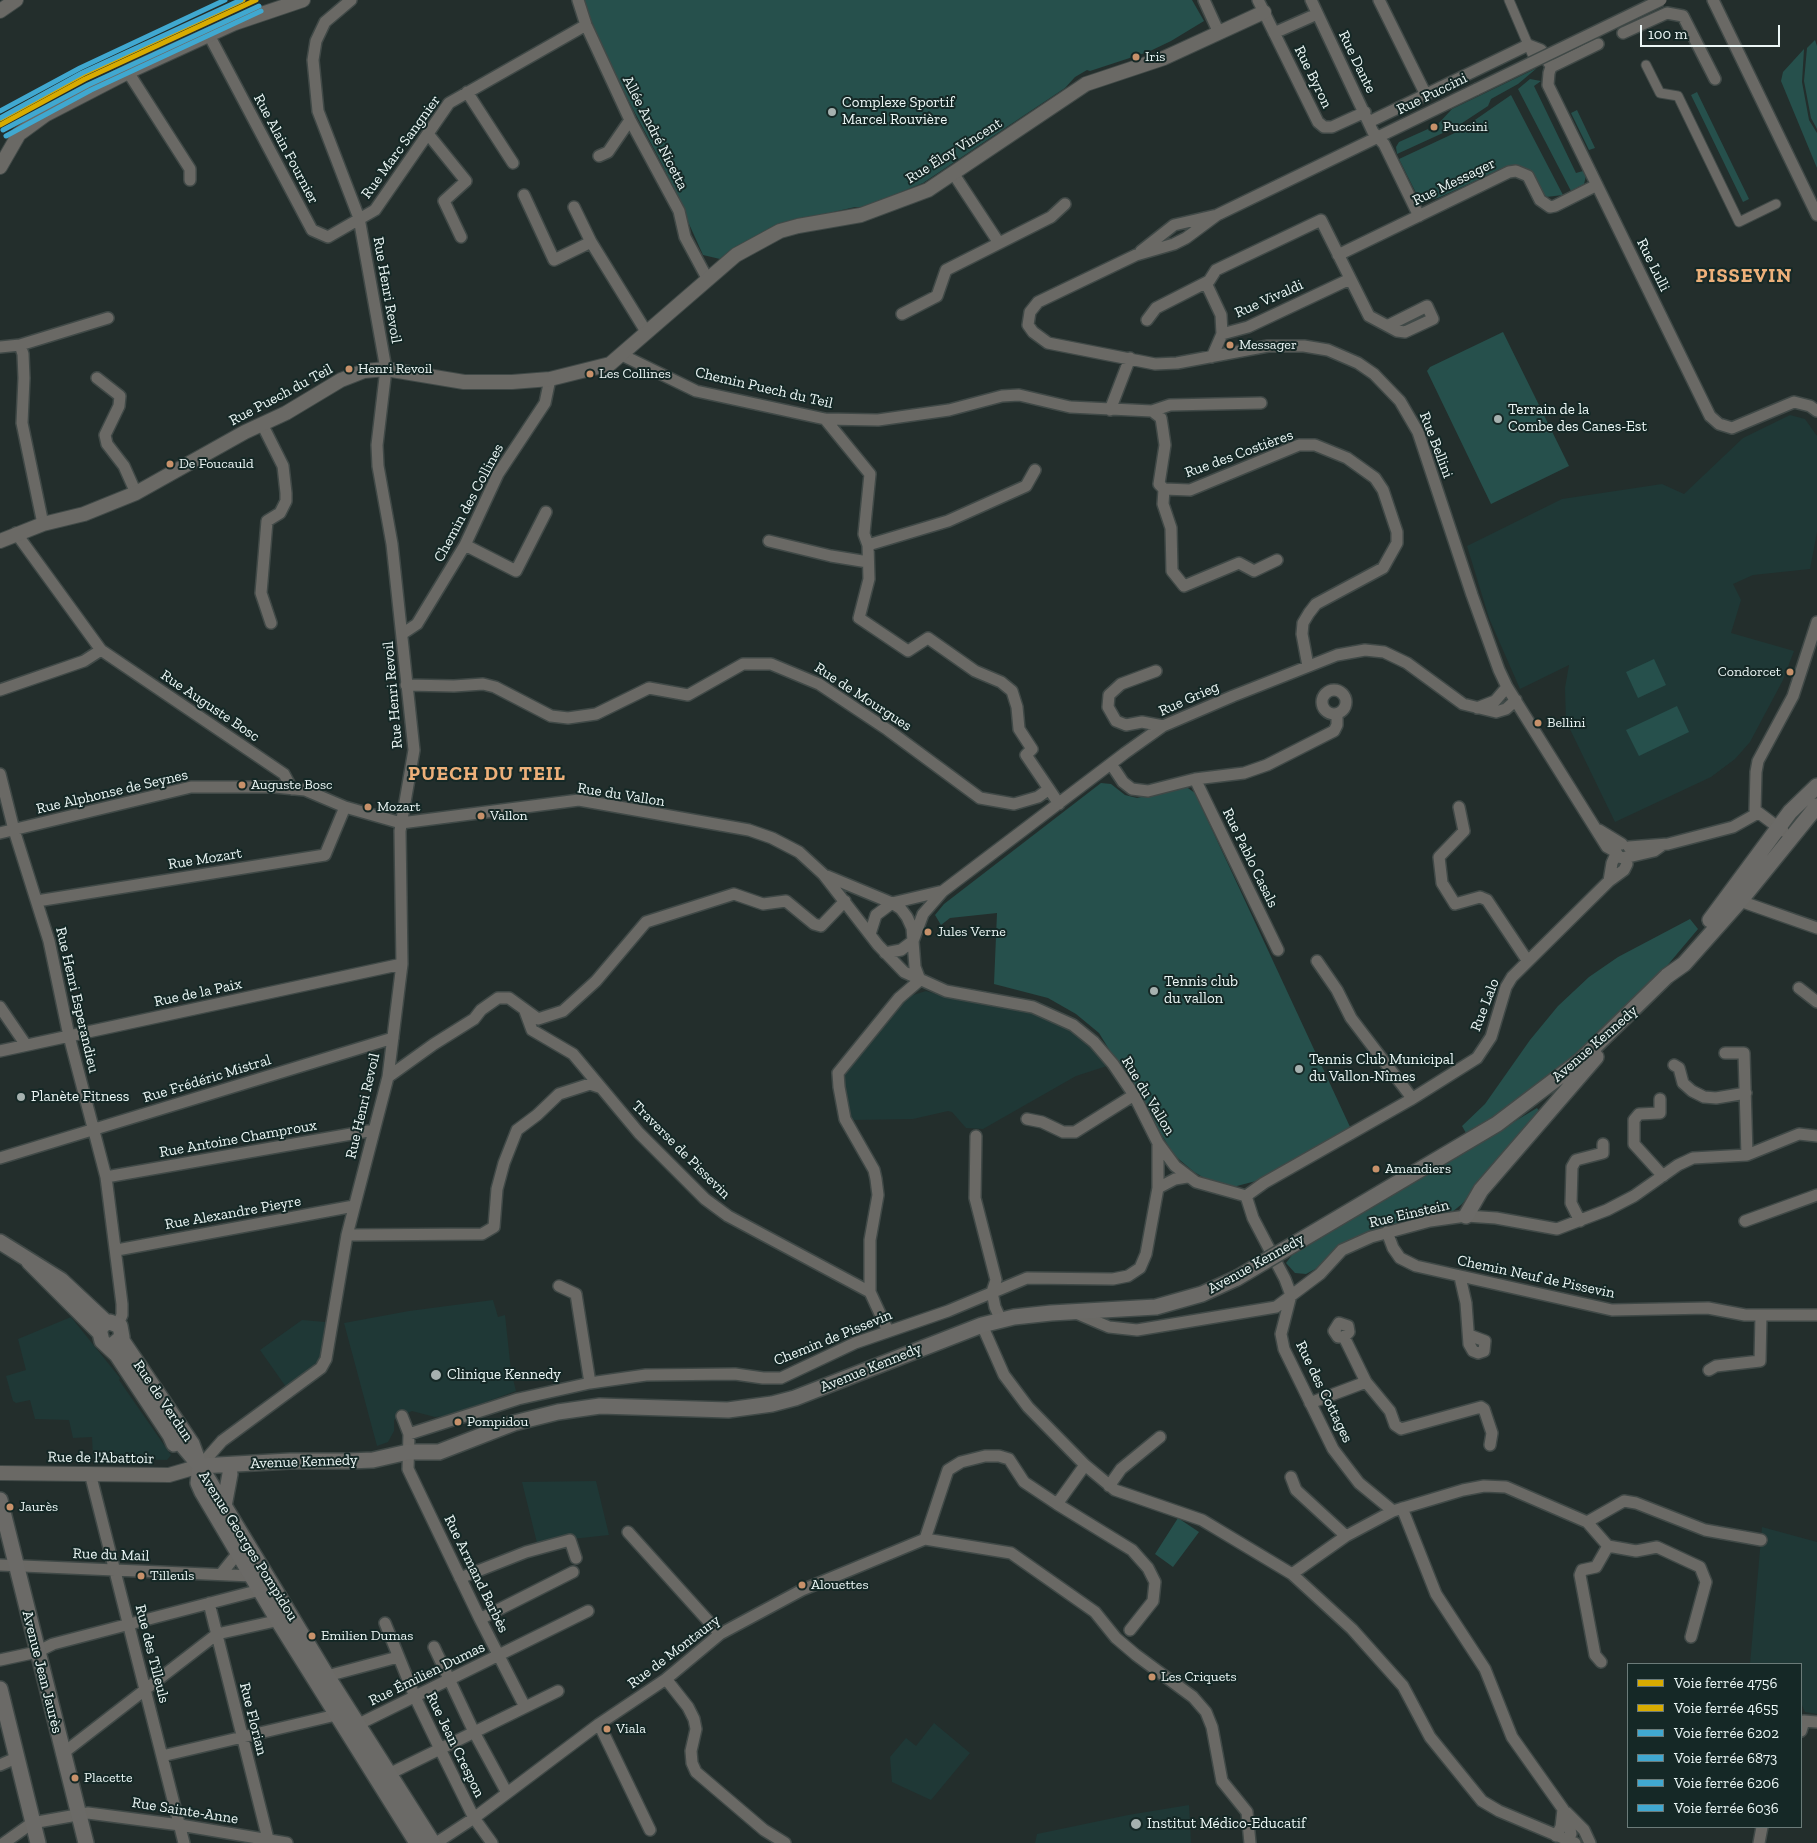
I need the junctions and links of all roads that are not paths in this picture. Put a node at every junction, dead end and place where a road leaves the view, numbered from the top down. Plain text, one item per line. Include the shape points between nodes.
1 (16, 0) edge
2 (303, 0) edge
3 (351, 0) edge
4 (578, 0) edge
5 (1204, 0) edge
6 (1311, 0) edge
7 (1509, 0) edge
8 (1661, 0) edge
9 (1713, 0) edge
10 (1383, 1) edge
11 (1261, 6) edge
12 (0, 11) edge
13 (1317, 14) junction
14 (586, 25) junction
15 (1219, 32) junction
16 (1623, 32) dead end
17 (1274, 33) junction
18 (209, 35) junction
19 (1598, 44) dead end
20 (1528, 45) junction
21 (1535, 61) junction
22 (1646, 65) dead end
23 (1551, 67) junction
24 (128, 72) junction
25 (1715, 79) dead end
26 (467, 92) junction
27 (1426, 95) junction
28 (1367, 117) junction
29 (630, 120) junction
30 (428, 134) junction
31 (1378, 137) junction
32 (598, 156) dead end
33 (513, 163) dead end
34 (0, 167) edge
35 (953, 173) junction
36 (190, 180) dead end
37 (1597, 185) junction
38 (524, 195) dead end
39 (1064, 204) dead end
40 (1776, 204) dead end
41 (574, 207) dead end
42 (1217, 215) junction
43 (1817, 215) edge
44 (1419, 216) junction
45 (359, 220) junction
46 (461, 237) dead end
47 (591, 242) junction
48 (999, 243) junction
49 (1136, 255) junction
50 (1338, 255) junction
51 (707, 278) junction
52 (1350, 279) junction
53 (1206, 283) junction
54 (1038, 302) joint
55 (902, 314) dead end
56 (108, 318) dead end
57 (1146, 320) dead end
58 (1389, 325) dead end
59 (647, 333) junction
60 (1222, 334) junction
61 (20, 345) junction
62 (0, 347) edge
63 (622, 355) junction
64 (1212, 357) junction
65 (1130, 358) junction
66 (386, 369) junction
67 (97, 378) dead end
68 (550, 379) junction
69 (1261, 402) dead end
70 (1110, 410) junction
71 (1817, 411) edge
72 (1152, 412) junction
73 (825, 419) junction
74 (262, 424) junction
75 (1035, 470) dead end
76 (1164, 489) junction
77 (136, 493) junction
78 (546, 512) dead end
79 (43, 524) junction
80 (16, 533) junction
81 (0, 541) edge
82 (769, 541) dead end
83 (465, 545) junction
84 (868, 545) junction
85 (1277, 560) dead end
86 (868, 562) junction
87 (1817, 622) edge
88 (271, 623) dead end
89 (402, 634) junction
90 (101, 650) junction
91 (1308, 666) junction
92 (1156, 671) dead end
93 (406, 685) junction
94 (1507, 687) junction
95 (0, 690) edge
96 (1516, 700) junction
97 (1477, 708) junction
98 (1496, 712) junction
99 (1337, 714) dead end
100 (1526, 717) junction
101 (1163, 726) junction
102 (1111, 764) junction
103 (0, 774) edge
104 (1195, 779) junction
105 (1817, 786) edge
106 (292, 789) junction
107 (1049, 789) junction
108 (1059, 804) junction
109 (1817, 806) edge
110 (345, 807) junction
111 (1459, 807) dead end
112 (1758, 813) junction
113 (401, 823) junction
114 (1778, 828) junction
115 (14, 830) junction
116 (0, 833) edge
117 (1623, 851) junction
118 (823, 874) junction
119 (1762, 874) junction
120 (943, 891) junction
121 (845, 900) junction
122 (37, 901) junction
123 (1740, 901) junction
124 (892, 903) junction
125 (1766, 910) junction
126 (1817, 928) edge
127 (870, 934) junction
128 (913, 942) junction
129 (1278, 950) dead end
130 (885, 953) junction
131 (1527, 960) junction
132 (1317, 961) dead end
133 (402, 964) junction
134 (904, 972) junction
135 (1667, 976) junction
136 (920, 980) junction
137 (1799, 988) dead end
138 (899, 998) junction
139 (1644, 1000) junction
140 (1817, 1002) edge
141 (0, 1008) edge
142 (525, 1011) junction
143 (69, 1036) junction
144 (393, 1038) junction
145 (26, 1045) junction
146 (0, 1051) edge
147 (1725, 1053) dead end
148 (1674, 1065) dead end
149 (388, 1077) junction
150 (599, 1087) junction
151 (1746, 1093) junction
152 (1134, 1095) junction
153 (1412, 1098) junction
154 (1660, 1099) dead end
155 (1027, 1119) dead end
156 (93, 1130) junction
157 (374, 1130) junction
158 (976, 1136) dead end
159 (1817, 1136) edge
160 (1158, 1143) junction
161 (1603, 1144) dead end
162 (1747, 1155) junction
163 (0, 1158) edge
164 (1663, 1176) junction
165 (106, 1177) junction
166 (1187, 1177) junction
167 (1158, 1188) junction
168 (1817, 1195) edge
169 (1246, 1196) junction
170 (354, 1206) junction
171 (1466, 1216) junction
172 (1580, 1220) junction
173 (1745, 1221) dead end
174 (1387, 1232) junction
175 (347, 1235) junction
176 (0, 1242) edge
177 (117, 1250) junction
178 (1460, 1277) junction
179 (559, 1286) dead end
180 (870, 1292) junction
181 (992, 1292) junction
182 (1291, 1295) junction
183 (1074, 1312) junction
184 (1761, 1315) junction
185 (1817, 1315) edge
186 (1001, 1320) junction
187 (982, 1325) junction
188 (888, 1330) junction
189 (111, 1332) junction
190 (1469, 1335) dead end
191 (1344, 1337) dead end
192 (1709, 1370) dead end
193 (1366, 1382) junction
194 (590, 1383) junction
195 (1310, 1403) junction
196 (402, 1416) dead end
197 (409, 1434) junction
198 (1160, 1437) dead end
199 (1490, 1445) dead end
200 (408, 1452) junction
201 (1085, 1465) junction
202 (200, 1466) junction
203 (0, 1473) edge
204 (90, 1473) junction
205 (230, 1474) junction
206 (1291, 1477) dead end
207 (1110, 1486) junction
208 (0, 1500) edge
209 (1057, 1504) junction
210 (224, 1506) junction
211 (1397, 1510) junction
212 (1587, 1522) junction
213 (628, 1532) dead end
214 (1346, 1536) junction
215 (924, 1539) junction
216 (1761, 1540) dead end
217 (1608, 1546) junction
218 (242, 1548) junction
219 (576, 1558) dead end
220 (0, 1565) edge
221 (16, 1566) junction
222 (116, 1570) junction
223 (573, 1572) dead end
224 (221, 1574) junction
225 (1292, 1574) junction
226 (252, 1576) junction
227 (460, 1578) junction
228 (260, 1590) junction
229 (209, 1603) junction
230 (588, 1611) dead end
231 (277, 1619) junction
232 (480, 1619) junction
233 (385, 1623) dead end
234 (129, 1624) junction
235 (1130, 1630) dead end
236 (217, 1634) junction
237 (720, 1634) junction
238 (1691, 1637) dead end
239 (434, 1647) dead end
240 (38, 1652) junction
241 (398, 1656) junction
242 (498, 1656) junction
243 (0, 1660) edge
244 (1601, 1662) dead end
245 (327, 1676) junction
246 (666, 1679) junction
247 (449, 1680) junction
248 (0, 1689) edge
249 (145, 1689) junction
250 (558, 1690) dead end
251 (415, 1697) junction
252 (525, 1707) junction
253 (336, 1715) junction
254 (1817, 1722) edge
255 (359, 1724) junction
256 (599, 1724) junction
257 (1802, 1728) edge
258 (474, 1732) junction
259 (242, 1739) junction
260 (440, 1749) junction
261 (62, 1754) junction
262 (162, 1756) junction
263 (0, 1758) edge
264 (16, 1758) junction
265 (0, 1765) edge
266 (389, 1774) junction
267 (507, 1793) junction
268 (1563, 1809) junction
269 (79, 1813) junction
270 (474, 1818) junction
271 (32, 1823) junction
272 (180, 1825) junction
273 (1762, 1828) edge
274 (650, 1830) dead end
275 (1566, 1840) edge
276 (268, 1841) edge
277 (4, 1843) edge
278 (38, 1843) edge
279 (86, 1843) edge
280 (184, 1843) edge
281 (286, 1843) edge
282 (417, 1843) edge
283 (434, 1843) edge
284 (492, 1843) edge
285 (784, 1843) edge
286 (1250, 1843) edge
287 (1590, 1843) edge
288 (1759, 1843) edge

1 - 12 street
2 - 18 street
3 - 45 street, Rue Henri Revoil via 325,22 312,60 318,112
4 - 14 street, Allée André Nicetta
5 - 15 street
6 - 13 street, Rue Dante
7 - 20 street
8 - 21 street, Rue Puccini, bridge
9 - 43 street
10 - 27 street
11 - 15 street, Rue Éloy Vincent
11 - 17 street, Rue Byron
13 - 17 street
13 - 28 street, Rue Dante
14 - 26 street, Rue Marc Sangnier
14 - 29 street, Allée André Nicetta
15 - 35 street, Rue Éloy Vincent via 1164,58 1086,84
16 - 25 street via 1667,12 1683,16
17 - 28 street, Rue Byron via 1318,122 1324,127
18 - 24 street
18 - 45 street, Rue Alain Fournier via 312,230 328,237
19 - 23 street
20 - 21 street
20 - 23 street via 1541,50
20 - 27 street, Rue Byron
21 - 31 street, Rue Puccini, bridge
22 - 40 street via 1660,93 1678,96 1739,222
23 - 37 street, Rue Lulli via 1550,88
24 - 34 street via 30,124 16,138
24 - 36 street via 190,169
26 - 30 street, Rue Marc Sangnier via 449,103
26 - 33 street
27 - 28 street, Rue Byron
28 - 31 street, Rue Dante
29 - 32 street via 608,152
29 - 51 street, Allée André Nicetta via 679,211 685,237
30 - 45 street, Rue Marc Sangnier via 375,210
30 - 46 street via 466,181 444,201
31 - 42 street, Rue Puccini
31 - 44 street, Rue Dante
35 - 48 street
35 - 51 street, Rue Éloy Vincent via 928,190 883,208 780,231 736,255
37 - 44 street, Rue Messager via 1550,206 1540,200 1528,176 1509,172
37 - 71 street, Rue Lulli via 1714,421 1724,427 1739,427 1794,402
38 - 47 street via 554,260
39 - 48 street via 1051,217
41 - 47 street
42 - 49 street, Rue Puccini via 1174,244
42 - 49 street, Rue Puccini via 1174,225
44 - 50 street, Rue Messager
45 - 66 street, Rue Henri Revoil
47 - 59 street
48 - 55 street via 946,270 937,296
49 - 54 street, Rue Puccini
50 - 52 street
50 - 53 street via 1321,220 1216,270
51 - 59 street, Rue Éloy Vincent
52 - 58 street via 1369,316
52 - 60 street, Rue Vivaldi via 1248,327
53 - 57 street via 1156,308
53 - 60 street via 1220,315
54 - 65 street, Rue Bellini via 1030,312 1028,325 1048,343
56 - 61 street
59 - 63 street, Rue Éloy Vincent
60 - 64 street, Rue Vivaldi
61 - 62 street
61 - 79 street via 24,378 22,423
63 - 68 street, Rue Puech du Teil via 610,364
63 - 73 street, Chemin Puech du Teil via 696,391
64 - 65 street, Rue Bellini via 1155,364
64 - 94 street, Rue Bellini via 1268,346 1328,350 1374,374 1394,394 1418,432 1472,596
65 - 70 street
66 - 68 street, Rue Puech du Teil via 464,382
66 - 74 street, Rue Puech du Teil via 364,370
66 - 89 street, Rue Henri Revoil via 378,466 392,544
67 - 77 street via 120,396 119,406 105,435
68 - 83 street, Chemin des Collines via 545,403 498,474
69 - 72 street, Chemin Puech du Teil via 1170,405
70 - 72 street, Chemin Puech du Teil
70 - 73 street, Chemin Puech du Teil via 1070,407 1019,394 949,410 878,420
72 - 76 street via 1160,418 1163,431 1159,484
73 - 84 street via 870,474 864,534
74 - 77 street, Rue Puech du Teil
74 - 88 street via 283,466 286,481 286,501 280,513 268,521 261,593
75 - 84 street via 1026,486 948,520
76 - 85 street via 1163,504 1172,528 1172,571 1184,586 1239,563 1254,571
76 - 91 street, Rue des Costières via 1190,490 1299,445 1315,444 1347,458 1375,478 1386,498 1397,532 1397,543 1383,568 1316,604 1309,613 1303,623 1302,634
77 - 79 street, Rue Puech du Teil via 84,514
78 - 83 street via 516,571
79 - 80 street, Rue Puech du Teil
80 - 81 street, Rue Puech du Teil
80 - 90 street, Rue Auguste Bosc
82 - 86 street
83 - 89 street, Chemin des Collines via 416,624
84 - 86 street
86 - 107 street via 869,578 859,618 908,650 928,638 975,671 1001,682 1012,691 1019,729 1032,749 1026,755
87 - 112 street via 1793,696 1758,761 1754,806
89 - 93 street, Rue Henri Revoil
90 - 95 street via 84,661
90 - 106 street, Rue Auguste Bosc via 284,774
91 - 97 street, Rue Grieg via 1348,651 1384,652 1407,663 1463,704
91 - 101 street, Rue Grieg
92 - 101 street via 1121,684 1109,695 1108,707 1116,721
93 - 107 street, Rue de Mourgues via 483,684 551,716 568,718 596,714 649,688 688,695 743,664 771,664 819,684 980,798 1014,804 1038,797
93 - 113 street, Rue Henri Revoil via 414,750
94 - 96 street, Rue Bellini
94 - 97 street via 1495,701
96 - 98 street via 1506,709
96 - 100 street, Rue Bellini
97 - 98 street, Rue Grieg
98 - 100 street, Rue Grieg
99 - 104 street via 1334,731 1268,765 1244,773
100 - 117 street, Rue Bellini via 1597,830
101 - 102 street, Rue Grieg
102 - 104 street via 1132,789 1148,791
102 - 108 street, Rue Grieg
103 - 115 street, Rue Henri Esperandieu
104 - 129 street, Rue Pablo Casals
105 - 114 main road via 1806,794
106 - 110 street via 305,790
106 - 115 street, Rue Alphonse de Seynes via 191,787
107 - 108 street
108 - 120 street, Rue Grieg
109 - 119 main road, Avenue Kennedy
110 - 113 street
110 - 122 street, Rue Mozart via 325,855
111 - 131 street via 1464,831 1438,858 1442,883 1455,904 1480,898 1487,900
112 - 114 street
112 - 117 street via 1732,827 1661,846 1654,851
113 - 118 street, Rue du Vallon via 579,800 748,830 798,852
113 - 133 street, Rue Henri Revoil
114 - 119 street via 1786,834 1768,856
114 - 135 main road via 1713,917 1670,967
115 - 116 street, Rue Alphonse de Seynes
115 - 122 street, Rue Henri Esperandieu
117 - 131 street, Rue Lalo via 1627,864 1624,870
118 - 121 street, Rue du Vallon
118 - 124 street, Rue du Vallon
119 - 123 main road, Avenue Kennedy
119 - 125 street via 1757,897
120 - 124 street, Rue Grieg
120 - 128 street, Rue Grieg via 923,914
121 - 127 street, Rue du Vallon
121 - 142 street via 821,926 786,901 763,904 734,894 646,922 596,981 564,1011 538,1019
122 - 143 street, Rue Henri Esperandieu
123 - 125 street
123 - 135 main road, Avenue Kennedy via 1684,964
124 - 127 street via 876,915
124 - 128 street, Rue du Vallon via 907,916
125 - 126 street
127 - 130 street, Rue du Vallon
128 - 130 street via 901,950
128 - 136 street, Rue du Vallon via 915,967
130 - 134 street, Rue du Vallon
131 - 153 street, Rue Lalo via 1506,986 1491,1037 1477,1058
132 - 153 street via 1351,1018
133 - 143 street, Rue de la Paix
133 - 144 street, Rue Henri Revoil
134 - 136 street, Rue du Vallon
134 - 138 street
135 - 139 main road, Avenue Kennedy
136 - 138 street
136 - 152 street, Rue du Vallon via 961,995 1033,1007 1074,1025 1107,1057
137 - 140 street
138 - 180 street via 838,1073 845,1119 874,1170 876,1180 878,1195 870,1240
139 - 171 main road via 1626,1028 1601,1052 1481,1190
139 - 183 main road, Avenue Kennedy, bridge via 1580,1061 1497,1124 1237,1278 1202,1294 1156,1307
141 - 145 street
142 - 149 street via 509,998 498,998 474,1019
142 - 150 street, Traverse de Pissevin via 532,1030 573,1054
143 - 145 street, Rue de la Paix
143 - 156 street, Rue Henri Esperandieu
144 - 149 street, Rue Henri Revoil
144 - 156 street, Rue Frédéric Mistral
145 - 146 street, Rue de la Paix
147 - 151 street via 1744,1053
148 - 151 street via 1679,1068 1683,1083 1704,1097
149 - 157 street, Rue Henri Revoil
150 - 175 street via 590,1084 559,1094 517,1130 498,1189 494,1227 482,1234
150 - 180 street, Traverse de Pissevin via 662,1157 717,1208
151 - 162 street
152 - 155 street via 1075,1132 1063,1132
152 - 160 street, Rue du Vallon
153 - 169 street, Rue Lalo
154 - 164 street via 1660,1113 1640,1114 1634,1120 1634,1144
156 - 163 street, Rue Frédéric Mistral
156 - 165 street, Rue Henri Esperandieu
157 - 165 street, Rue Antoine Champroux
157 - 170 street, Rue Henri Revoil
158 - 181 street via 975,1198 996,1280
159 - 162 street, Rue Einstein via 1799,1134
160 - 166 street, Rue du Vallon
160 - 167 street, Chemin de Pissevin
161 - 172 street via 1603,1153 1576,1160 1572,1167 1571,1203
162 - 164 street, Rue Einstein via 1693,1158
164 - 172 street, Rue Einstein via 1634,1196
165 - 177 street, Rue Henri Esperandieu
166 - 167 street via 1174,1179
166 - 169 street, Rue du Vallon
167 - 181 street, Chemin de Pissevin via 1146,1254 1140,1268 1128,1276 1113,1279 1027,1278
168 - 173 street
169 - 182 street via 1253,1218
170 - 175 street, Rue Henri Revoil
170 - 177 street, Rue Alexandre Pieyre
171 - 172 street, Rue Einstein via 1557,1229
171 - 174 street, Rue Einstein
174 - 178 street, Chemin Neuf de Pissevin via 1400,1258 1416,1266
174 - 182 street, Rue Einstein via 1342,1250 1320,1274
175 - 202 street, Rue Henri Revoil via 326,1359 321,1368 222,1440
176 - 189 main road, Rue de Verdun via 29,1262
177 - 189 street, Rue Henri Esperandieu via 122,1315
178 - 184 street, Chemin Neuf de Pissevin via 1612,1310 1708,1308
178 - 190 street
179 - 194 street via 576,1294
180 - 188 street
181 - 186 street
181 - 188 street, Chemin de Pissevin via 948,1311
182 - 183 street, Rue Einstein via 1276,1307 1137,1330 1109,1327
182 - 195 street, Rue des Cottages via 1281,1334 1284,1349
183 - 186 main road, Avenue Kennedy
184 - 185 street, Chemin Neuf de Pissevin
184 - 192 street via 1760,1361 1716,1366
186 - 187 main road, Avenue Kennedy
187 - 200 main road, Avenue Kennedy via 796,1398 772,1404 728,1410 627,1405 579,1408 514,1424 439,1452
187 - 201 street via 1004,1376 1028,1407
188 - 194 street, Chemin de Pissevin via 855,1342 781,1378 735,1374 646,1375
189 - 202 main road, Rue de Verdun via 192,1444
189 - 202 main road, Rue de Verdun via 170,1435
191 - 193 street
193 - 195 street
193 - 199 street via 1390,1411 1399,1429 1481,1407 1492,1433
194 - 197 street, Chemin de Pissevin via 518,1398
195 - 211 street, Rue des Cottages via 1333,1449 1359,1483
196 - 197 street
197 - 200 street
198 - 207 street via 1120,1469
200 - 202 main road, Avenue Kennedy via 373,1460
200 - 205 main road, Avenue Kennedy via 379,1467 250,1470
200 - 227 street, Rue Armand Barbès via 408,1469
201 - 207 street
201 - 209 street
202 - 204 street, Rue de l'Abattoir via 169,1475
202 - 205 main road
202 - 210 main road, Avenue Georges Pompidou
202 - 218 main road, Avenue Georges Pompidou via 198,1483
203 - 204 street, Rue de l'Abattoir
204 - 222 street, Rue des Tilleuls
205 - 210 main road
206 - 214 street via 1296,1490
207 - 225 street via 1202,1520
208 - 221 main road, Avenue Jean Jaurès
209 - 215 street via 1024,1482 1009,1459 985,1456 969,1460 948,1470
209 - 235 street via 1132,1550 1148,1568 1156,1582 1153,1601
210 - 218 main road, Avenue Georges Pompidou
211 - 212 street via 1463,1490 1484,1486 1506,1487
211 - 214 street
211 - 268 street, Rue des Cottages via 1436,1594 1485,1669 1512,1737
212 - 216 street via 1624,1501 1705,1530
212 - 217 street
213 - 237 street
214 - 225 street
215 - 237 street, Rue de Montaury via 802,1590
215 - 286 street via 1011,1553 1095,1612 1129,1650 1193,1697 1206,1712 1212,1727 1222,1781 1247,1812
217 - 238 street via 1636,1551 1657,1547 1700,1567 1706,1582
217 - 244 street via 1596,1567 1582,1570 1580,1575 1594,1655
218 - 224 street
218 - 226 main road, Avenue Georges Pompidou
218 - 245 main road, Avenue Georges Pompidou
219 - 227 street via 570,1540 526,1552
220 - 221 street, Rue du Mail
221 - 222 street, Rue du Mail
221 - 240 main road, Avenue Jean Jaurès
222 - 224 street, Rue du Mail
222 - 234 street, Rue des Tilleuls
223 - 232 street
224 - 226 street, Rue du Mail
225 - 275 street via 1352,1628 1403,1686 1430,1738 1482,1801
226 - 228 main road, Avenue Georges Pompidou
227 - 232 street, Rue Armand Barbès
228 - 229 street
228 - 231 main road, Avenue Georges Pompidou
229 - 234 street
229 - 236 street, Rue Florian
230 - 242 street, Rue Émilien Dumas
231 - 236 street
231 - 253 main road, Avenue Georges Pompidou
232 - 242 street, Rue Armand Barbès
233 - 241 street, Rue Jean Crespon
234 - 240 street via 53,1644
234 - 249 street, Rue des Tilleuls
236 - 249 street
236 - 259 street, Rue Florian
237 - 246 street, Rue de Montaury
239 - 247 street
240 - 243 street
240 - 261 main road, Avenue Jean Jaurès
241 - 245 street
241 - 251 street, Rue Jean Crespon
242 - 247 street, Rue Émilien Dumas
242 - 252 street, Rue Armand Barbès
245 - 255 main road, Avenue Georges Pompidou
246 - 256 street, Rue de Montaury
246 - 285 street via 694,1719 696,1729 691,1751 696,1772
247 - 251 street, Rue Émilien Dumas
247 - 258 street
248 - 264 main road
249 - 261 street
249 - 262 street, Rue des Tilleuls
250 - 252 street
251 - 255 street, Rue Émilien Dumas
251 - 260 street, Rue Jean Crespon
252 - 258 street
253 - 259 street
253 - 282 main road, Avenue Georges Pompidou
254 - 257 street via 1804,1721
255 - 266 main road, Avenue Georges Pompidou
256 - 267 street, Rue de Montaury
256 - 274 street
258 - 260 street
258 - 267 street
259 - 262 street
259 - 276 street, Rue Florian
260 - 266 street
260 - 270 street, Rue Jean Crespon
261 - 269 main road, Avenue Jean Jaurès
262 - 272 street, Rue des Tilleuls
263 - 264 street
264 - 265 street
264 - 271 main road
266 - 283 main road, Avenue Georges Pompidou
267 - 270 street, Rue de Montaury
268 - 275 street via 1561,1827
268 - 287 street, Rue des Cottages via 1584,1830
269 - 271 street, Rue Sainte-Anne
269 - 272 street, Rue Sainte-Anne
269 - 279 main road, Avenue Jean Jaurès
270 - 283 street, Rue de Montaury
270 - 284 street, Rue Jean Crespon
271 - 277 street
271 - 278 main road
272 - 276 street, Rue Sainte-Anne
272 - 280 street, Rue des Tilleuls
273 - 288 street
276 - 281 street, Rue Sainte-Anne

